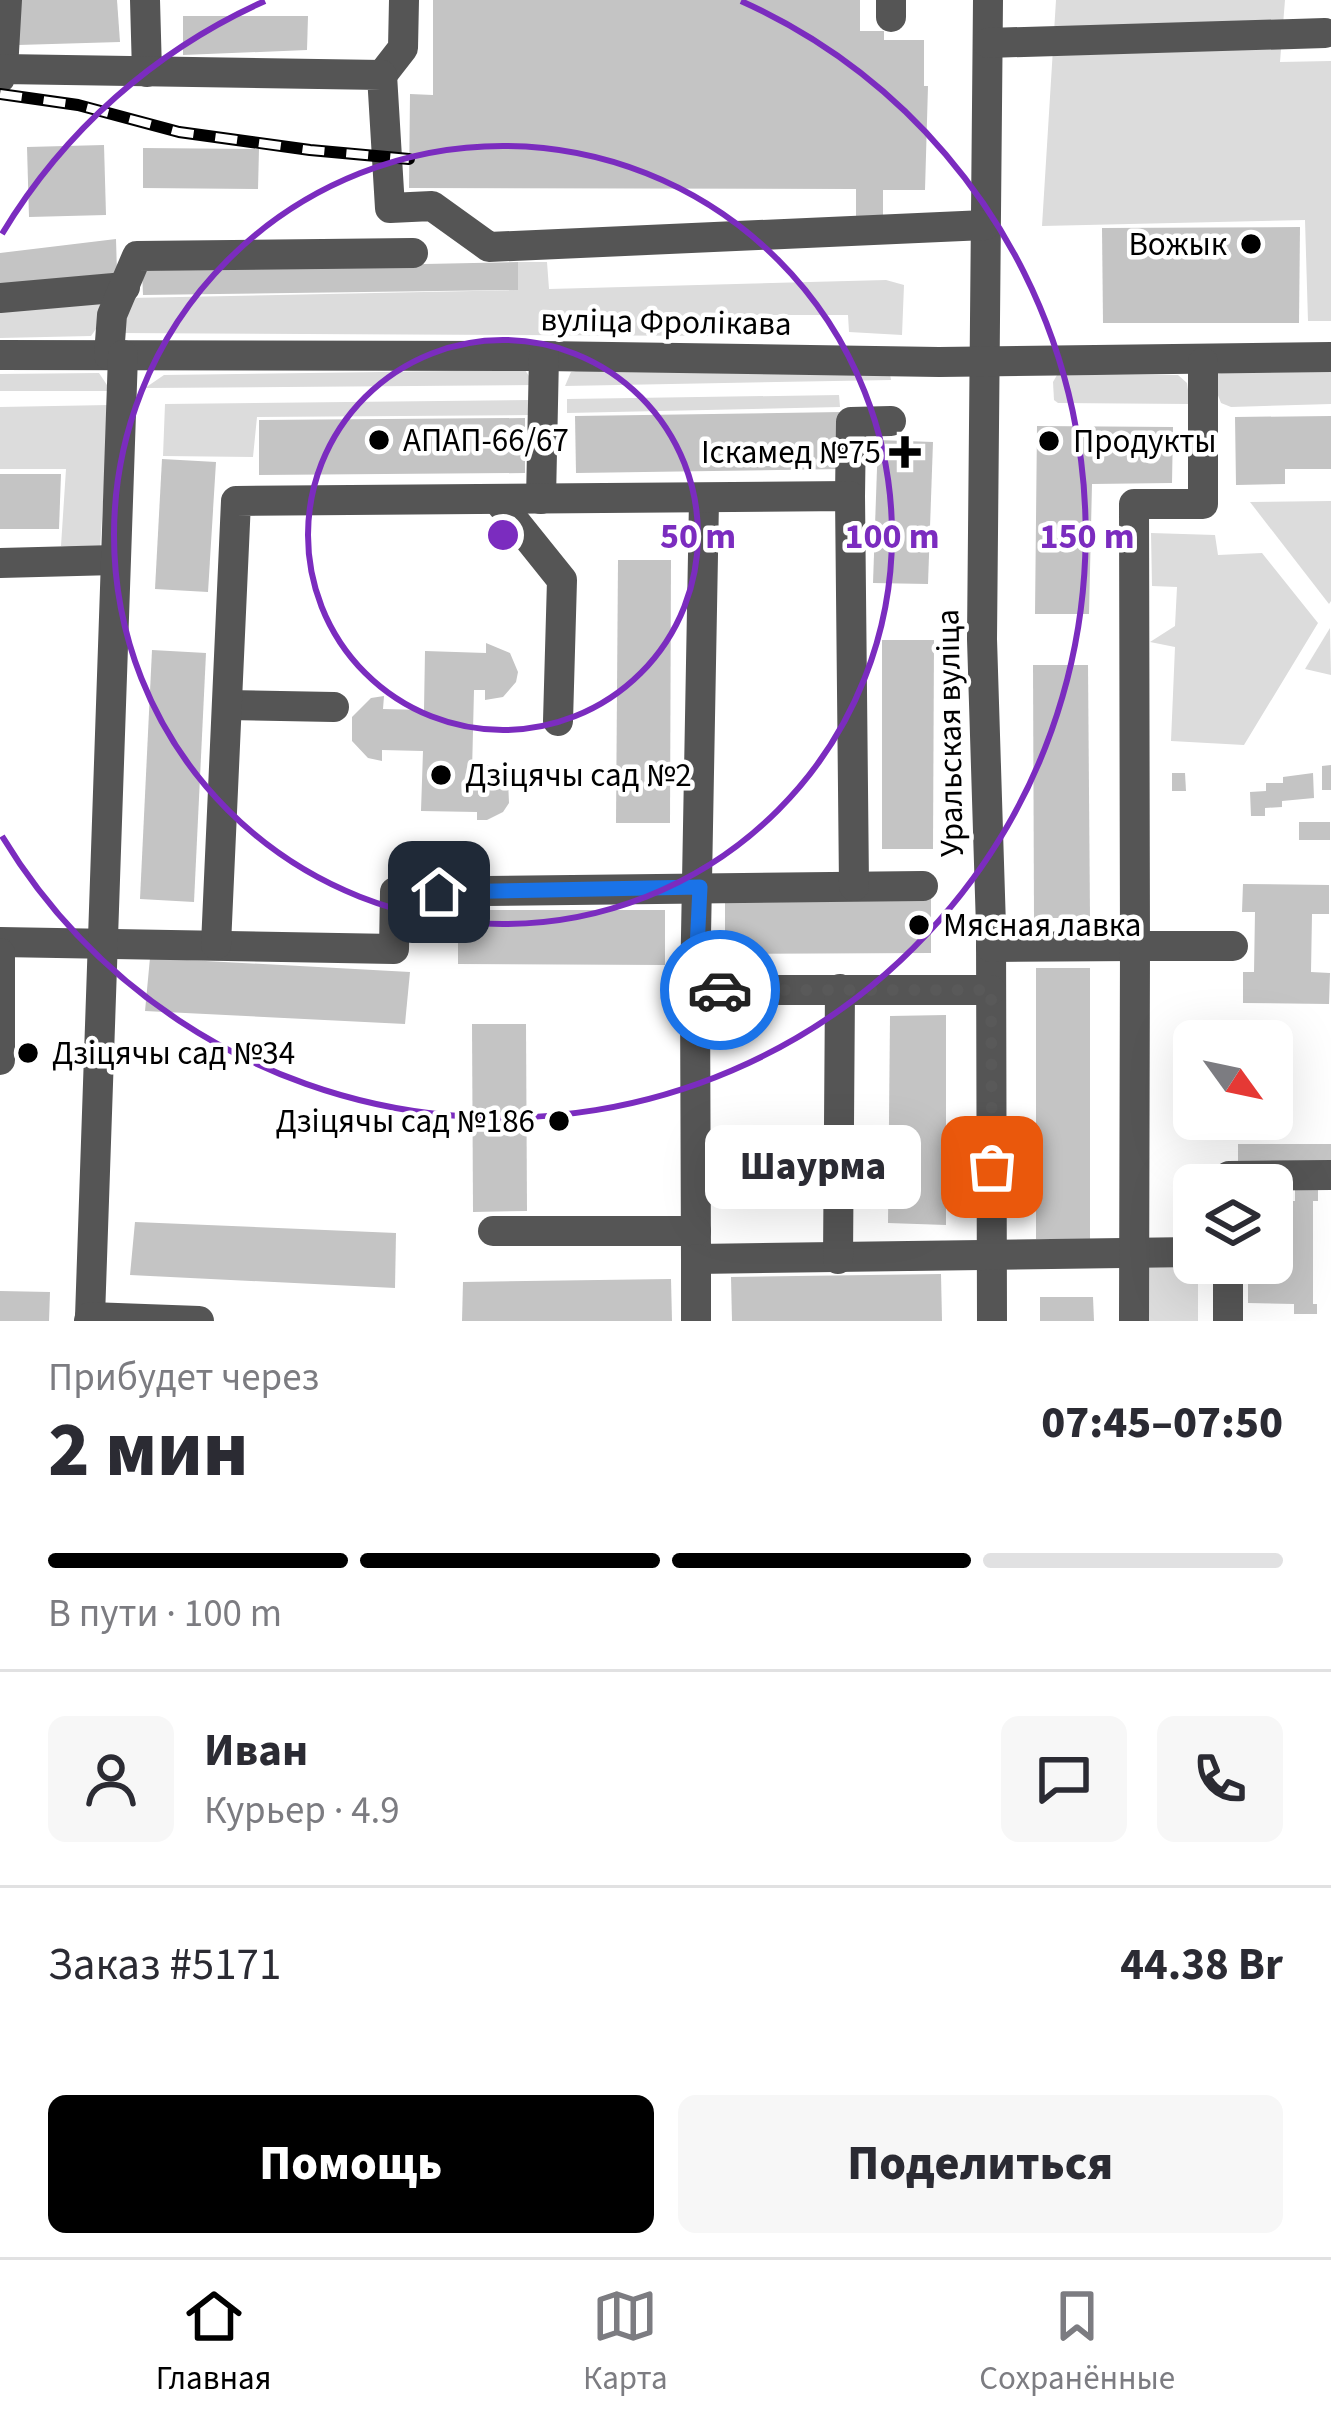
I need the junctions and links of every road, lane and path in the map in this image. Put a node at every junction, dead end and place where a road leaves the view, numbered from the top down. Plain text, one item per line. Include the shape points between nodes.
1 (7, 0) edge
2 (145, 0) edge
3 (404, 0) edge
4 (988, 0) edge
5 (1325, 33) dead end
6 (988, 43) junction
7 (147, 72) junction
8 (1, 74) edge
9 (382, 75) junction
10 (985, 226) junction
11 (413, 253) dead end
12 (125, 287) junction
13 (0, 298) edge
14 (0, 355) edge
15 (116, 355) junction
16 (544, 356) junction
17 (1331, 358) edge
18 (984, 362) junction
19 (1203, 362) junction
20 (891, 422) dead end
21 (850, 496) junction
22 (497, 499) junction
23 (541, 499) junction
24 (704, 500) junction
25 (115, 560) junction
26 (0, 563) edge
27 (227, 705) junction
28 (334, 707) dead end
29 (558, 721) dead end
30 (854, 886) junction
31 (922, 886) dead end
32 (700, 887) junction
33 (0, 942) edge
34 (102, 943) junction
35 (216, 945) junction
36 (1135, 946) junction
37 (1233, 946) dead end
38 (991, 947) junction
39 (0, 953) edge
40 (840, 989) junction
41 (695, 990) junction
42 (991, 990) junction
43 (0, 1060) edge
44 (1293, 1175) edge
45 (1331, 1175) edge
46 (493, 1231) dead end
47 (696, 1245) junction
48 (1135, 1252) junction
49 (1173, 1252) edge
50 (992, 1256) junction
51 (838, 1259) junction
52 (1228, 1284) edge
53 (89, 1319) edge
54 (199, 1321) edge
55 (696, 1321) edge
56 (992, 1321) edge
57 (1134, 1321) edge
58 (1228, 1321) edge

1 - 8 street
2 - 7 street
3 - 9 street via 403,48
4 - 6 street, Уральская вуліца
5 - 6 street
6 - 10 street, Уральская вуліца
7 - 8 street
7 - 9 street
9 - 10 street via 391,208 432,206 489,247
10 - 18 street, Уральская вуліца
11 - 12 street via 137,256
12 - 13 street
12 - 15 street via 112,315
14 - 15 street, вуліца Фролікава
15 - 16 street, вуліца Фролікава
15 - 25 street
16 - 18 street, вуліца Фролікава
16 - 23 street
17 - 19 street, вуліца Фролікава
18 - 19 street, вуліца Фролікава
18 - 38 street, Уральская вуліца
19 - 36 street via 1203,503 1134,504
20 - 21 street via 851,422
21 - 24 street
21 - 30 street
22 - 23 street
22 - 27 street via 236,501
22 - 29 street via 562,580
23 - 24 street
24 - 32 street
25 - 26 street
25 - 34 street
27 - 28 street
27 - 35 street
30 - 31 street
30 - 32 street
32 - 35 street via 395,892 394,949
32 - 41 street
33 - 34 street
34 - 35 street
34 - 53 street
36 - 37 street
36 - 38 street
36 - 48 street
38 - 42 street, Уральская вуліца
39 - 43 street
40 - 41 street
40 - 42 street
40 - 51 street
41 - 47 street
42 - 50 street, Уральская вуліца
44 - 45 street
46 - 47 street
47 - 51 street
47 - 55 street
48 - 49 street
48 - 50 street
48 - 57 street
50 - 51 street
50 - 56 street, Уральская вуліца
52 - 58 street
53 - 54 street

